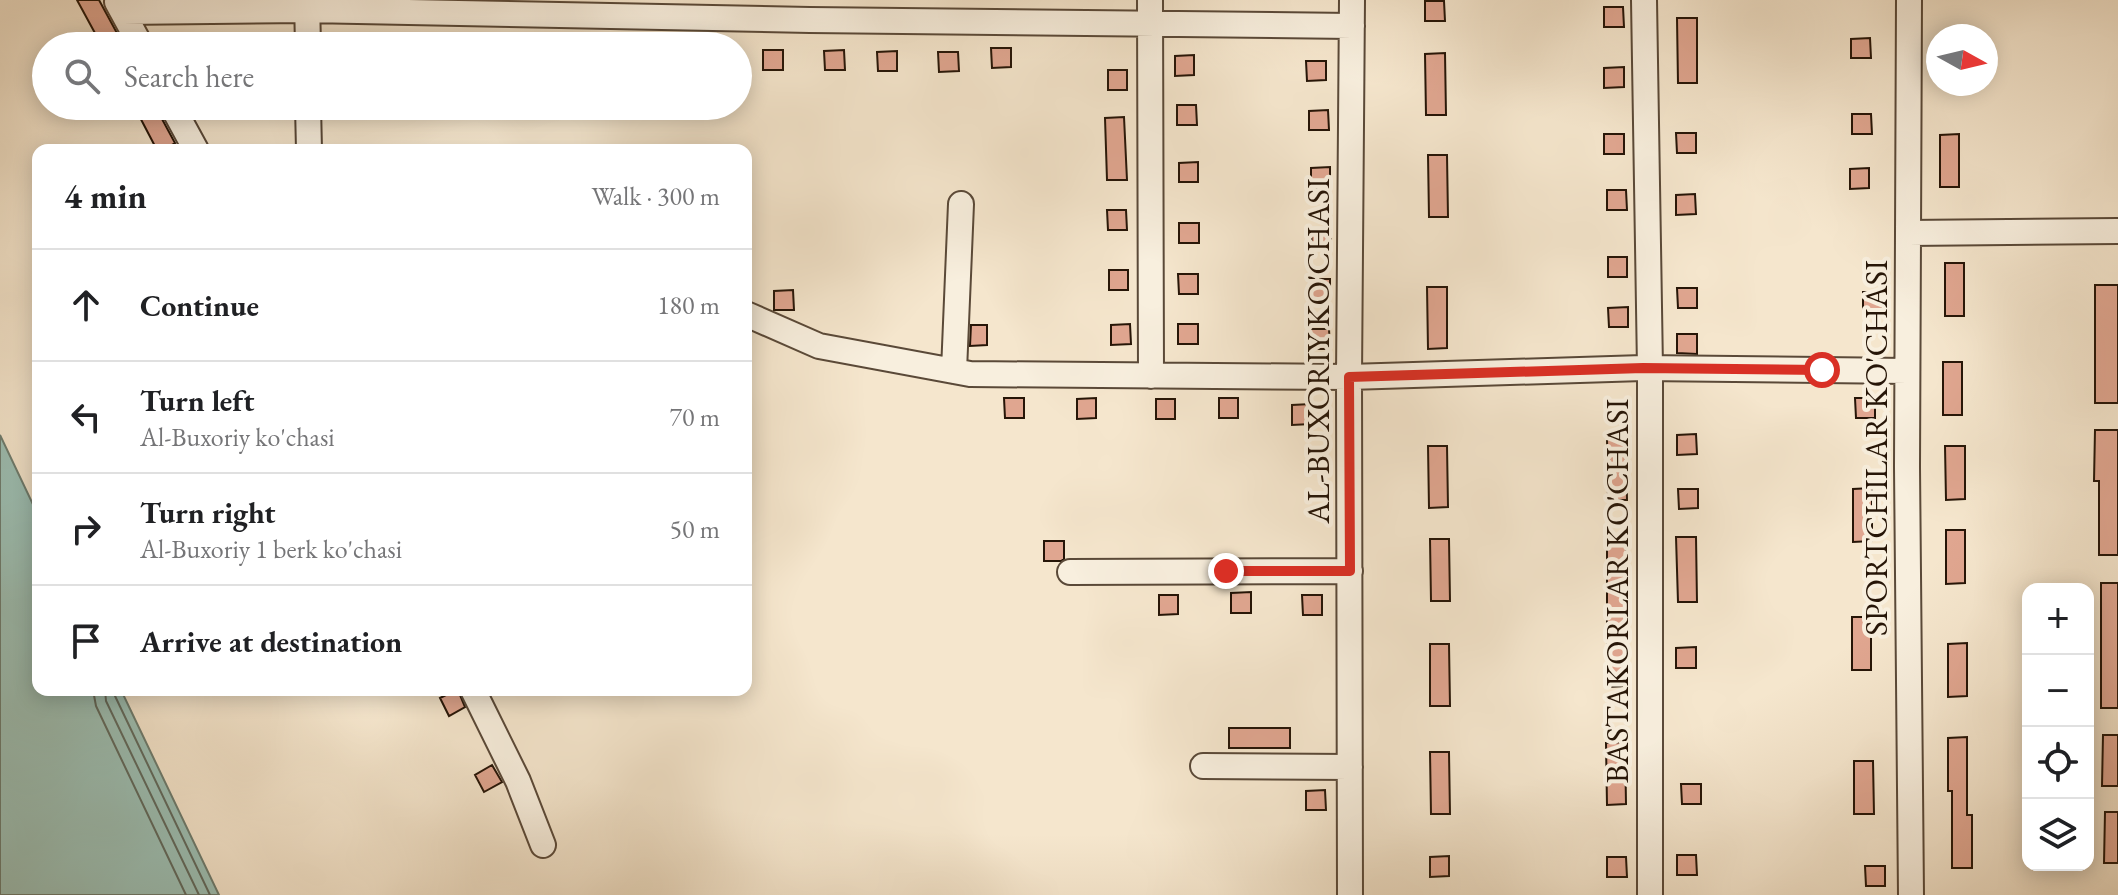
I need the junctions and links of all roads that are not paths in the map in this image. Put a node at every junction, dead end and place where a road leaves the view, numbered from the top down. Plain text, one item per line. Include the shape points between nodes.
1 (1352, 0) edge
2 (1644, 0) edge
3 (1909, 0) edge
4 (307, 5) edge
5 (120, 6) edge
6 (914, 10) edge
7 (1150, 12) edge
8 (1352, 26) junction
9 (134, 32) edge
10 (308, 32) edge
11 (180, 120) edge
12 (308, 120) edge
13 (193, 144) edge
14 (309, 144) edge
15 (961, 204) dead end
16 (2118, 231) edge
17 (1908, 233) junction
18 (752, 317) edge
19 (1650, 368) junction
20 (954, 371) junction
21 (1907, 371) junction
22 (1151, 376) junction
23 (1349, 377) junction
24 (1350, 571) junction
25 (1070, 572) dead end
26 (476, 696) edge
27 (1203, 766) dead end
28 (1350, 767) junction
29 (543, 845) dead end
30 (1350, 895) edge
31 (1650, 895) edge
32 (1911, 895) edge

1 - 8 street, AL-BUXORIY KO'CHASI
2 - 19 street, BASTAKORLAR KO'CHASI
3 - 17 street, SPORTCHILAR KO'CHASI
4 - 5 street
4 - 6 street
4 - 10 street
5 - 9 street
6 - 7 street
7 - 8 street
7 - 22 street
8 - 23 street, AL-BUXORIY KO'CHASI
11 - 13 street
12 - 14 street
15 - 20 street
16 - 17 street
17 - 21 street, SPORTCHILAR KO'CHASI
18 - 20 street via 819,346
19 - 21 street
19 - 23 street
19 - 31 street, BASTAKORLAR KO'CHASI
20 - 22 street
21 - 32 street, SPORTCHILAR KO'CHASI
22 - 23 street
23 - 24 street, AL-BUXORIY KO'CHASI
24 - 25 street
24 - 28 street, AL-BUXORIY KO'CHASI
26 - 29 street
27 - 28 street
28 - 30 street, AL-BUXORIY KO'CHASI

